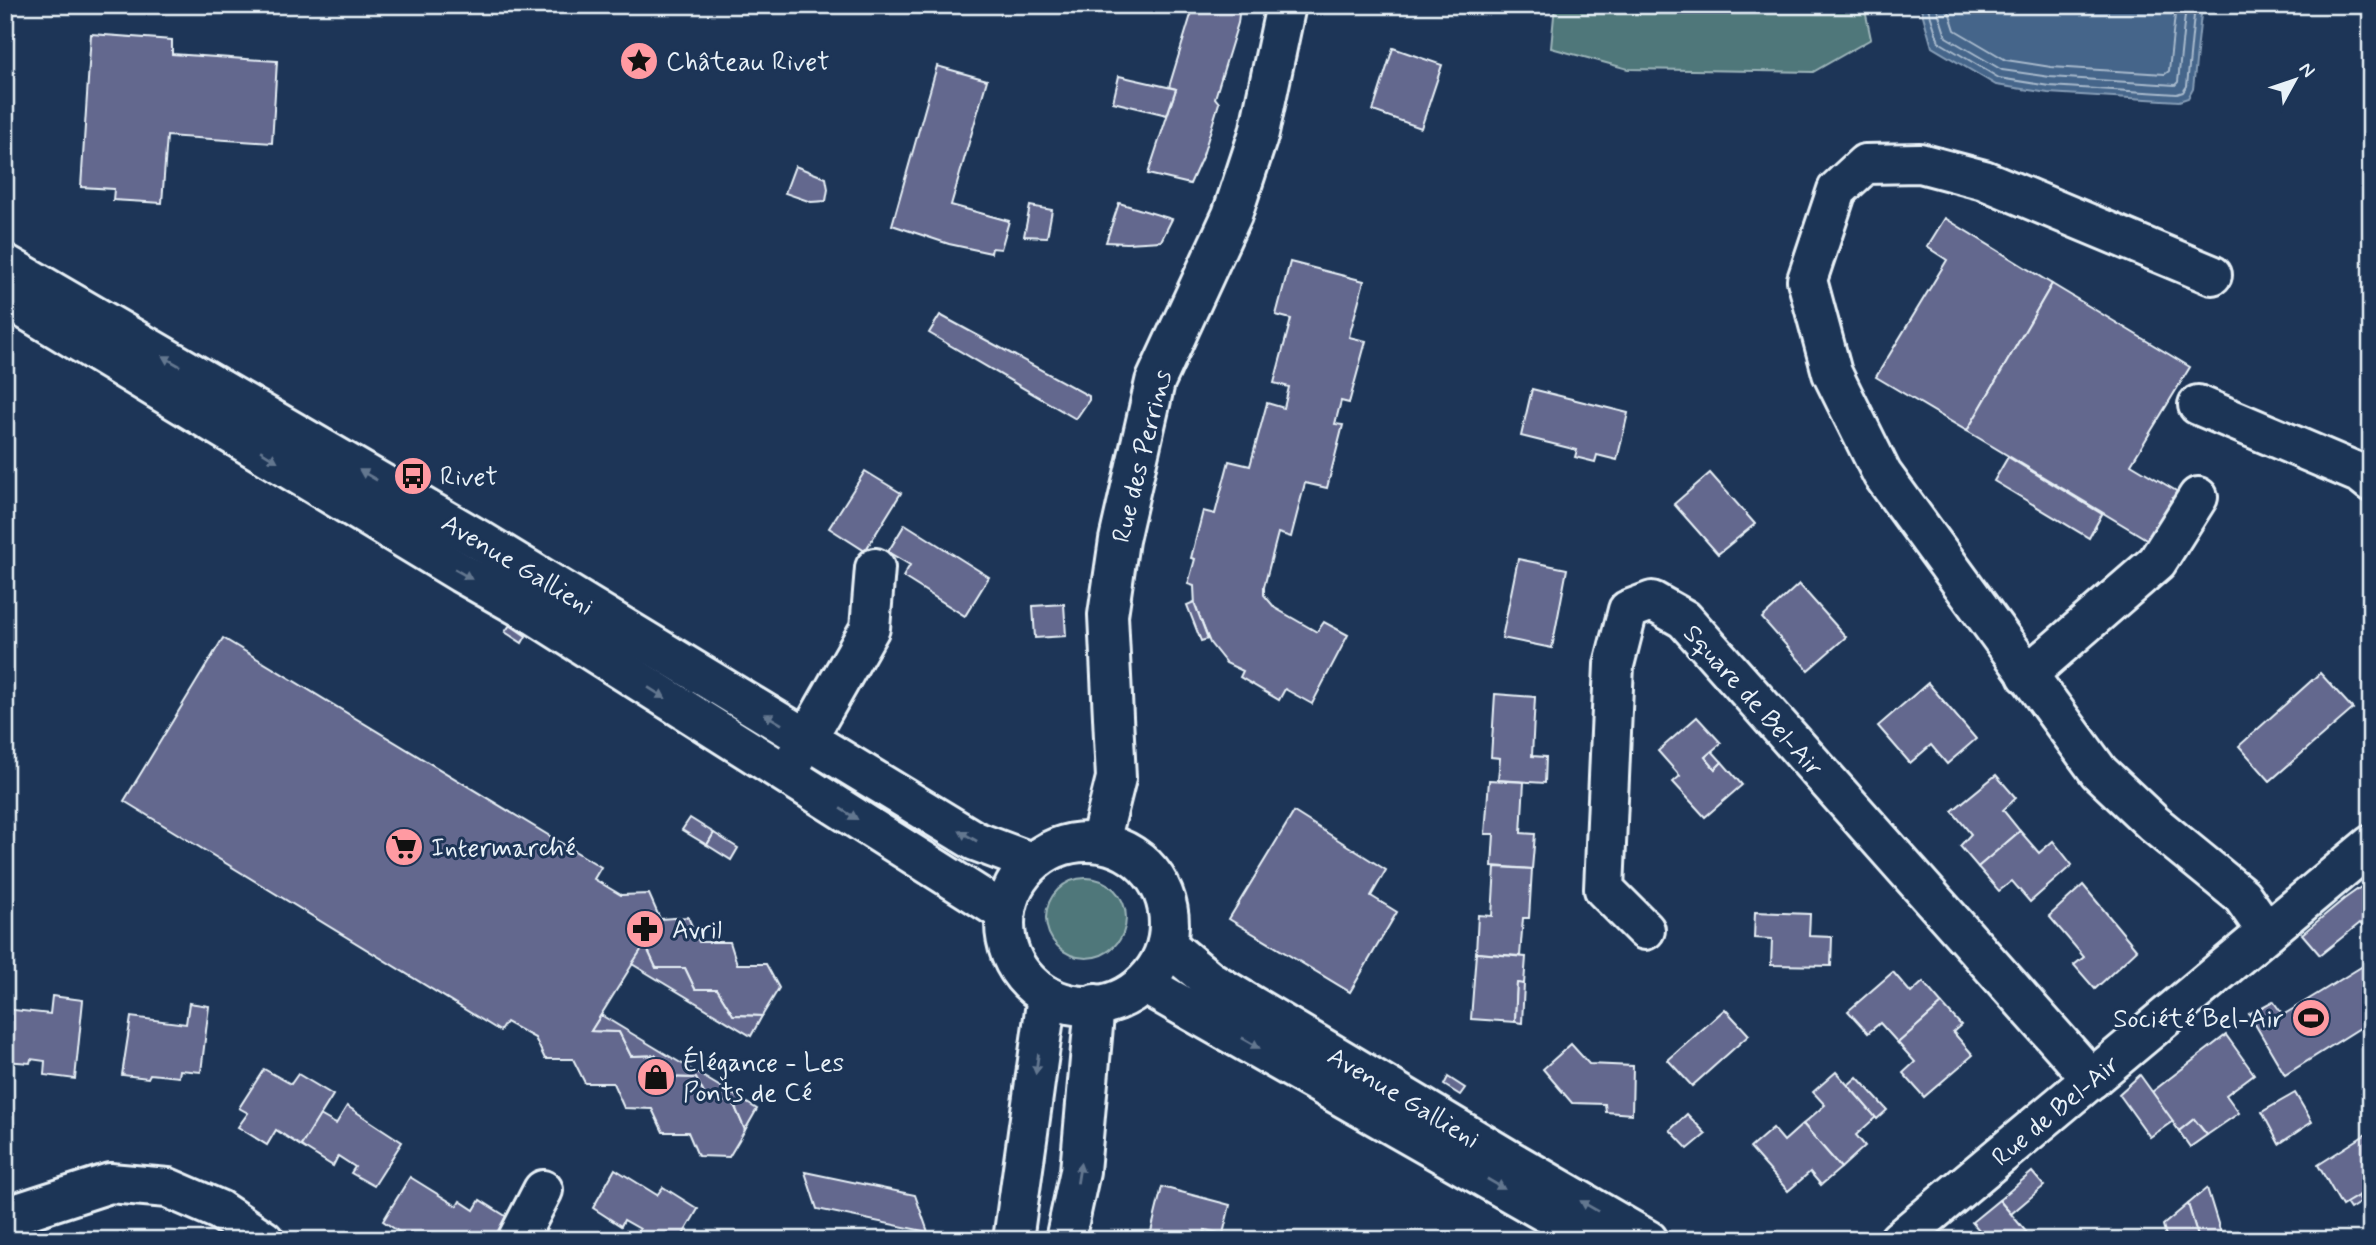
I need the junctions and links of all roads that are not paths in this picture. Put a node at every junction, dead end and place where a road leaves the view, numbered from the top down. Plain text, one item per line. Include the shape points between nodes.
1 (1286, 5) edge
2 (5, 264) edge
3 (2212, 275) dead end
4 (5, 297) edge
5 (2198, 405) dead end
6 (2371, 482) edge
7 (2198, 497) dead end
8 (875, 568) dead end
9 (2027, 675) junction
10 (807, 739) junction
11 (786, 774) junction
12 (1100, 842) junction
13 (2371, 845) edge
14 (1031, 862) junction
15 (1004, 912) junction
16 (1645, 930) dead end
17 (2267, 932) junction
18 (1167, 945) junction
19 (1144, 984) junction
20 (1047, 996) junction
21 (1095, 1004) junction
22 (2092, 1079) junction
23 (543, 1190) dead end
24 (5, 1217) edge
25 (264, 1240) edge
26 (517, 1240) edge
27 (1013, 1240) edge
28 (1065, 1240) edge
29 (1594, 1240) edge
30 (1648, 1240) edge
31 (1899, 1240) edge

1 - 12 main road, Rue des Perrins via 1259,132 1231,215 1155,382 1119,540 1108,615 1116,779
10 -> 2 main road, Avenue Gallieni via 481,541
3 - 9 main road via 1984,180 1920,163 1865,163 1837,190 1807,280 1832,373 1882,474
4 -> 11 main road, Avenue Gallieni via 535,615
5 - 6 main road
7 - 9 main road via 2157,562
8 - 10 main road via 870,628
9 - 17 main road via 2099,772 2242,896
10 - 11 main road
14 -> 10 main road, Avenue Gallieni via 975,841
11 -> 15 main road, Avenue Gallieni
12 - 14 main road via 1075,842
12 - 18 main road via 1126,851 1155,879 1169,917
13 - 17 main road, Rue de Bel-Air
14 - 15 main road
15 - 20 main road via 1010,958 1026,980
16 - 22 main road, Square de Bel-Air via 1604,889 1614,665 1628,610 1652,601 1684,619
17 - 22 main road, Rue de Bel-Air
18 - 19 main road
30 -> 18 main road, Avenue Gallieni via 1209,980
19 - 21 main road via 1108,1004
19 -> 29 main road, Avenue Gallieni
20 - 21 main road via 1070,1004
20 -> 27 main road
28 -> 21 main road via 1080,1171
22 - 31 main road, Rue de Bel-Air
23 - 26 main road
24 - 25 main road via 110,1183 168,1188 219,1210

